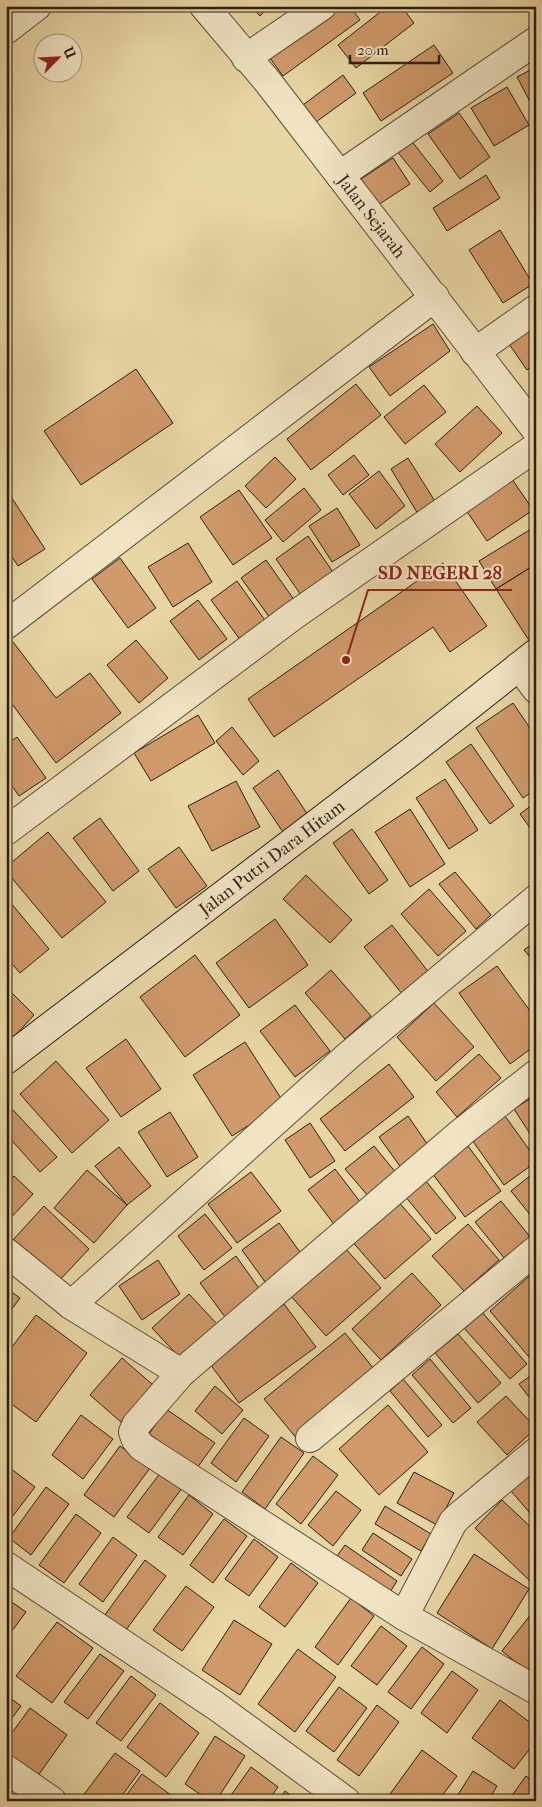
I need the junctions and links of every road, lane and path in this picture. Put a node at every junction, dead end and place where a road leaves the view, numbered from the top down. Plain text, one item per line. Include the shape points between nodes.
1 (37, 6) edge
2 (204, 6) edge
3 (322, 6) edge
4 (6, 30) edge
5 (536, 41) edge
6 (246, 58) junction
7 (340, 175) junction
8 (435, 297) junction
9 (536, 310) edge
10 (476, 352) junction
11 (536, 430) edge
12 (536, 447) edge
13 (6, 624) edge
14 (527, 659) edge
15 (536, 689) edge
16 (6, 831) edge
17 (536, 898) edge
18 (6, 1060) edge
19 (536, 1074) edge
20 (536, 1250) edge
21 (6, 1252) edge
22 (71, 1305) junction
23 (181, 1373) junction
24 (310, 1438) dead end
25 (536, 1452) edge
26 (6, 1566) edge
27 (404, 1616) junction
28 (536, 1690) edge
29 (6, 1769) edge
30 (52, 1801) edge
31 (346, 1801) edge

1 - 4 street
2 - 6 street, Jalan Sejarah
3 - 6 street
5 - 7 street
6 - 7 street, Jalan Sejarah
7 - 8 street, Jalan Sejarah
8 - 10 street, Jalan Sejarah
8 - 13 street
9 - 10 street
10 - 11 street, Jalan Sejarah
12 - 16 street via 293,616
14 - 15 street
14 - 18 street, Jalan Putri Dara Hitam via 412,751
17 - 22 street via 349,1055
19 - 23 street via 455,1138
20 - 24 street
21 - 22 street
22 - 23 street
23 - 27 street via 136,1426 133,1432 142,1447
25 - 27 street via 459,1516 446,1534
26 - 31 street via 216,1706
27 - 28 street
29 - 30 street

